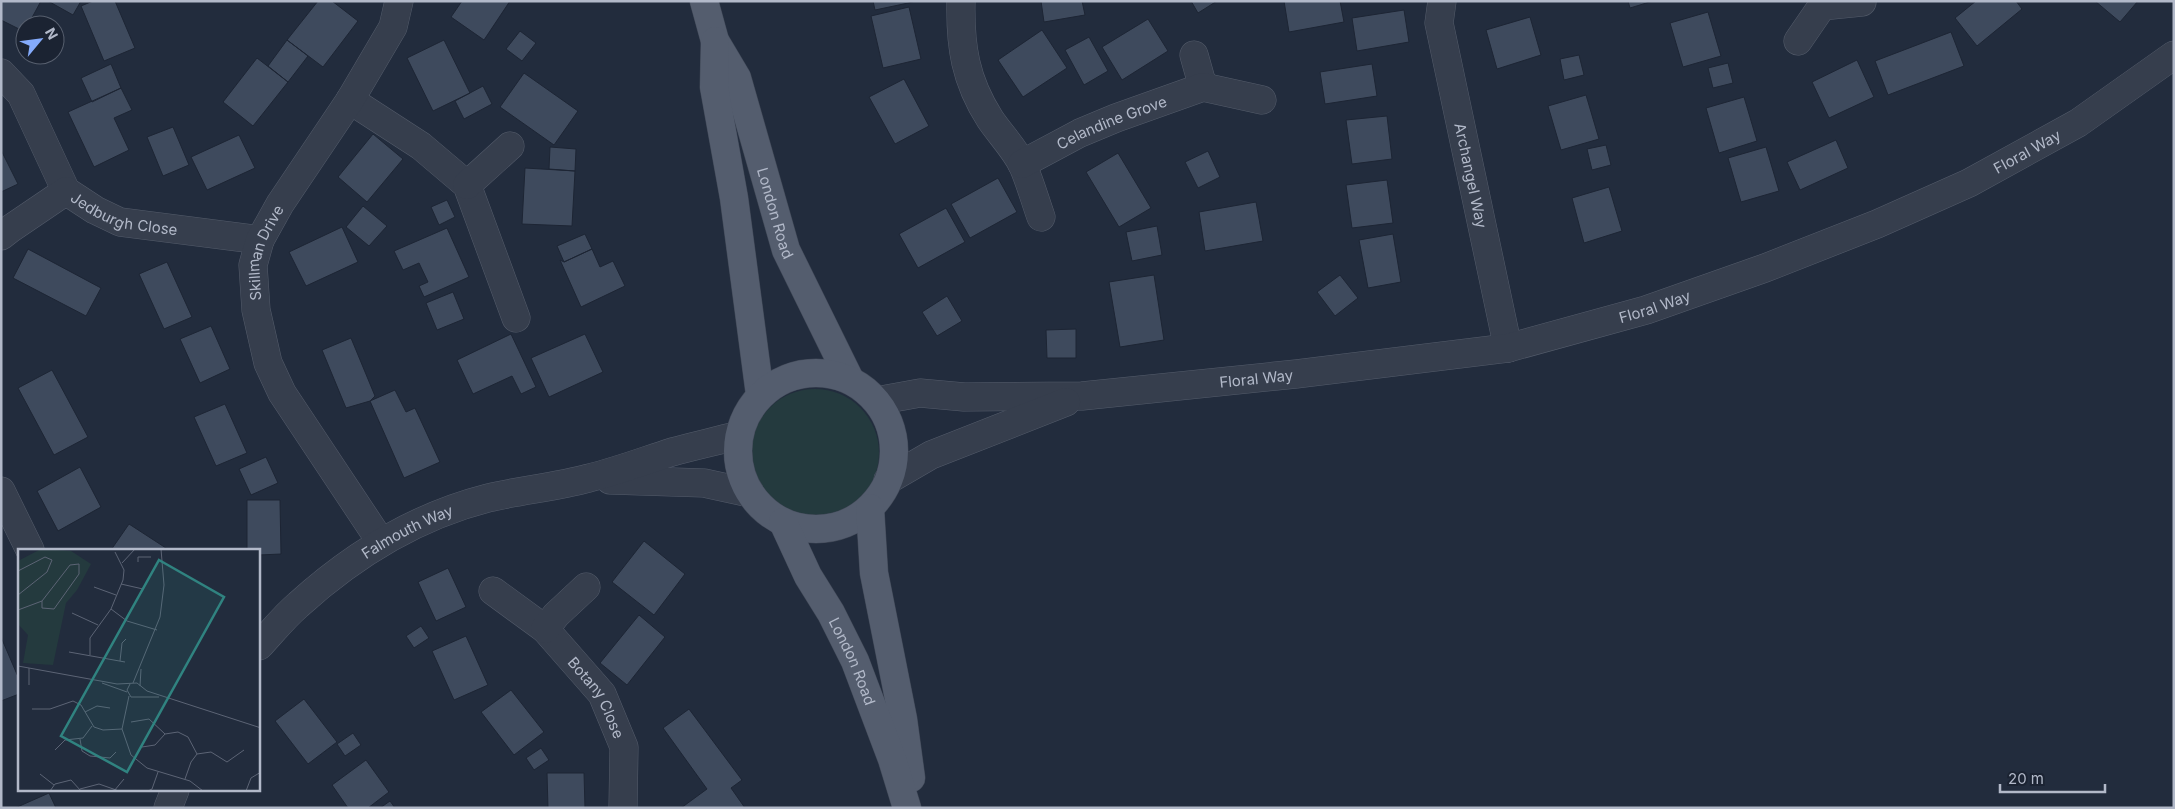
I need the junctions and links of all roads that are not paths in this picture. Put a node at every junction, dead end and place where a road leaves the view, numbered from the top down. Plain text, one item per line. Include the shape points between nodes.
1 (399, 1) edge
2 (704, 1) edge
3 (961, 1) edge
4 (1442, 1) edge
5 (1862, 2) edge
6 (1821, 3) edge
7 (715, 41) junction
8 (1798, 41) dead end
9 (1194, 55) dead end
10 (2174, 55) edge
11 (1, 73) edge
12 (1203, 87) junction
13 (350, 100) junction
14 (1262, 100) dead end
15 (510, 146) dead end
16 (1022, 164) junction
17 (467, 185) junction
18 (66, 191) junction
19 (1041, 217) dead end
20 (1, 236) edge
21 (260, 240) junction
22 (516, 318) dead end
23 (1508, 348) junction
24 (850, 380) junction
25 (760, 395) junction
26 (1082, 396) junction
27 (876, 401) junction
28 (739, 435) junction
29 (586, 479) junction
30 (888, 480) junction
31 (1, 491) edge
32 (750, 493) junction
33 (870, 508) junction
34 (783, 522) junction
35 (382, 542) junction
36 (30, 549) edge
37 (586, 587) dead end
38 (493, 591) dead end
39 (545, 629) junction
40 (260, 645) edge
41 (173, 792) edge
42 (168, 808) edge
43 (623, 808) edge
44 (907, 808) edge
45 (916, 808) edge

1 - 13 street, Skillman Drive via 393,27
2 - 7 main road, London Road
3 - 16 street via 964,62 969,76 989,118
4 - 23 street, Archangel Way via 1439,23
5 - 6 street
6 - 8 street
7 - 24 main road, London Road via 736,78 786,250
7 - 25 main road, London Road via 714,87 734,198
9 - 12 street
10 - 23 street, Floral Way via 2078,122 1969,183 1877,224 1646,310
11 - 18 street, Jedburgh Close via 21,94
12 - 14 street
12 - 16 street, Celandine Grove via 1089,129
13 - 17 street via 421,146
13 - 21 street, Skillman Drive via 280,204
15 - 17 street
16 - 19 street
17 - 22 street
18 - 20 street
18 - 21 street, Jedburgh Close via 120,222
21 - 35 street, Skillman Drive via 253,265 253,288 268,363 282,393
23 - 26 street, Floral Way
24 - 25 main road via 826,373 801,373 779,381
24 - 27 main road
25 - 28 main road via 746,413
26 - 27 street, Floral Way via 964,397 920,393
26 - 30 street, Floral Way via 931,455
27 - 30 main road via 886,414 893,438 894,464
28 - 29 street, Falmouth Way
28 - 32 main road via 737,458 743,482
29 - 32 street, Falmouth Way via 704,483
29 - 35 street, Falmouth Way via 487,498 453,508
30 - 33 main road via 886,488
31 - 36 street
32 - 34 main road via 757,504
33 - 34 main road via 849,523 824,529 799,528
33 - 45 main road, London Road via 874,573 904,720
34 - 44 main road, London Road via 808,576 855,661
35 - 40 street, Falmouth Way via 338,571 297,605
37 - 39 street
38 - 39 street, Botany Close
39 - 43 street, Botany Close via 602,694 624,747
41 - 42 street

